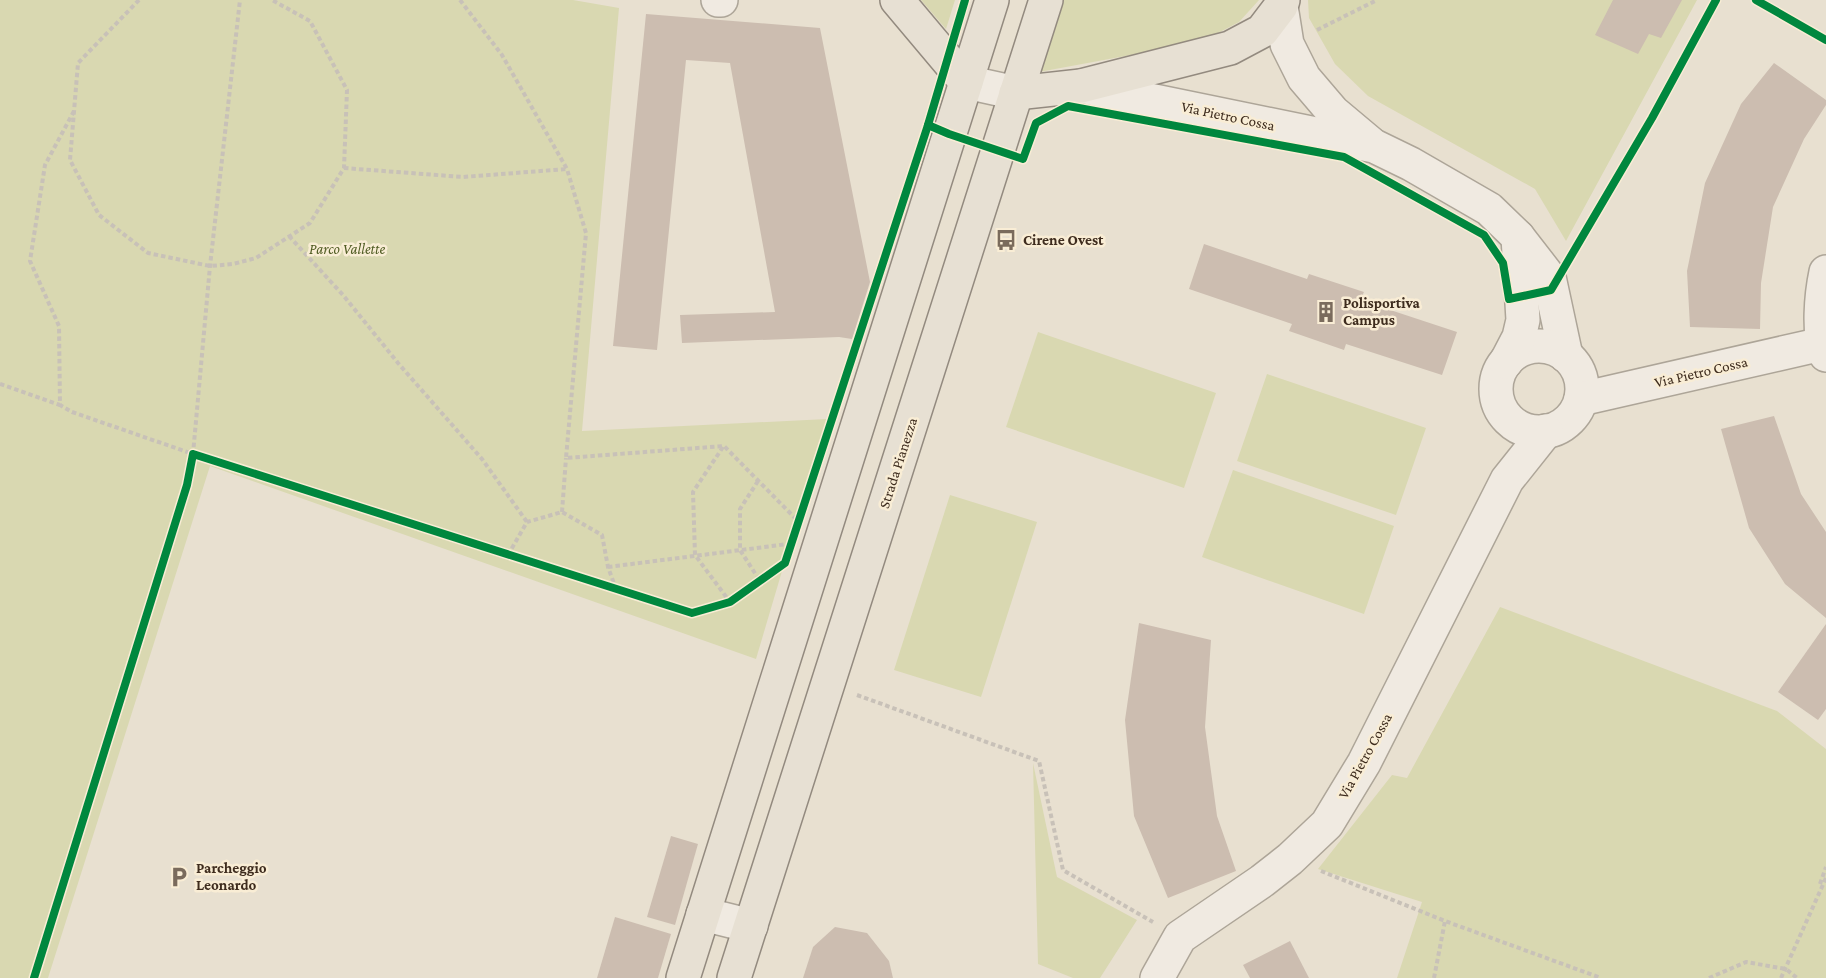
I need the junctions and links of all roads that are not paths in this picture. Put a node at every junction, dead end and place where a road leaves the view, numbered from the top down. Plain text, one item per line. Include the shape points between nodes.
1 (897, 0) edge
2 (992, 0) edge
3 (1046, 0) edge
4 (1282, 3) edge
5 (966, 81) junction
6 (1081, 86) junction
7 (1016, 93) junction
8 (1374, 147) junction
9 (1518, 237) junction
10 (1826, 272) edge
11 (1824, 350) edge
12 (1566, 356) junction
13 (1506, 362) junction
14 (1581, 399) junction
15 (1506, 416) junction
16 (1546, 431) junction
17 (1507, 480) junction
18 (703, 914) junction
19 (751, 926) junction
20 (683, 978) edge
21 (734, 978) edge
22 (1157, 978) edge

1 - 5 main road
2 - 5 main road
3 - 7 main road, Strada Pianezza
4 - 6 main road via 1262,31 1230,48
4 - 8 street, Via Pietro Cossa via 1287,44 1304,78 1333,112
5 - 7 street
5 - 18 main road
6 - 7 main road
6 - 8 street, Via Pietro Cossa
7 - 19 main road, Strada Pianezza
8 - 9 street, Via Pietro Cossa via 1412,164 1489,209
9 - 12 street, Via Pietro Cossa via 1549,277
9 - 13 street, Via Pietro Cossa via 1523,320
10 - 11 street, Via Pietro Cossa via 1822,288
11 - 14 street, Via Pietro Cossa
12 - 13 street via 1541,346 1517,353
12 - 14 street, Via Pietro Cossa via 1579,375
13 - 15 street, Via Pietro Cossa via 1496,387
14 - 16 street, Via Pietro Cossa via 1568,421
15 - 16 street via 1521,428
15 - 17 street, Via Pietro Cossa
16 - 17 street, Via Pietro Cossa
17 - 22 street, Via Pietro Cossa via 1364,763 1327,824 1290,859 1180,937
18 - 19 street
18 - 20 main road
19 - 21 main road, Strada Pianezza

